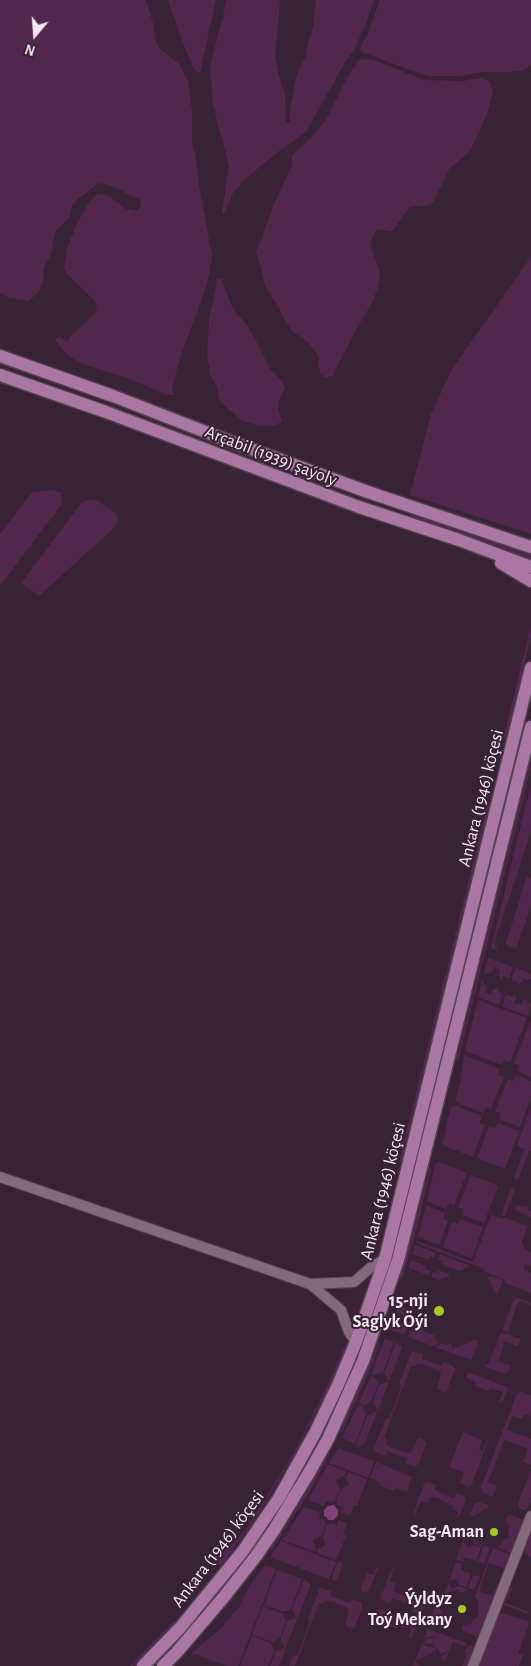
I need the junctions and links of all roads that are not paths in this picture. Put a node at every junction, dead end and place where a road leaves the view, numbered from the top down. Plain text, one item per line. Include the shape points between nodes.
1 (0, 356) edge
2 (0, 375) edge
3 (171, 418) junction
4 (165, 435) junction
5 (216, 436) junction
6 (210, 452) junction
7 (459, 540) junction
8 (531, 547) edge
9 (531, 567) edge
10 (531, 581) edge
11 (531, 668) edge
12 (531, 727) edge
13 (0, 1177) edge
14 (385, 1259) junction
15 (310, 1284) junction
16 (356, 1342) junction
17 (531, 1516) edge
18 (143, 1666) edge
19 (163, 1666) edge
20 (473, 1666) edge

1 - 3 main road, Arçabil (1939) şaýoly
2 - 4 main road, Arçabil (1939) şaýoly
3 - 4 main road
3 - 5 main road, Arçabil (1939) şaýoly
4 - 6 main road, Arçabil (1939) şaýoly
5 - 6 main road
5 - 8 main road, Arçabil (1939) şaýoly
6 - 7 main road, Arçabil (1939) şaýoly via 375,513
7 - 9 main road, Arçabil (1939) şaýoly
7 - 10 main road
11 - 14 main road, Ankara (1946) köçesi
12 - 19 main road, Ankara (1946) köçesi via 398,1260 364,1362 328,1439 278,1524 223,1598
13 - 15 street
14 - 15 street via 354,1282
14 - 16 main road, Ankara (1946) köçesi
15 - 16 street via 341,1310
16 - 18 main road, Ankara (1946) köçesi via 315,1433 279,1498 243,1551 180,1628
17 - 20 street

